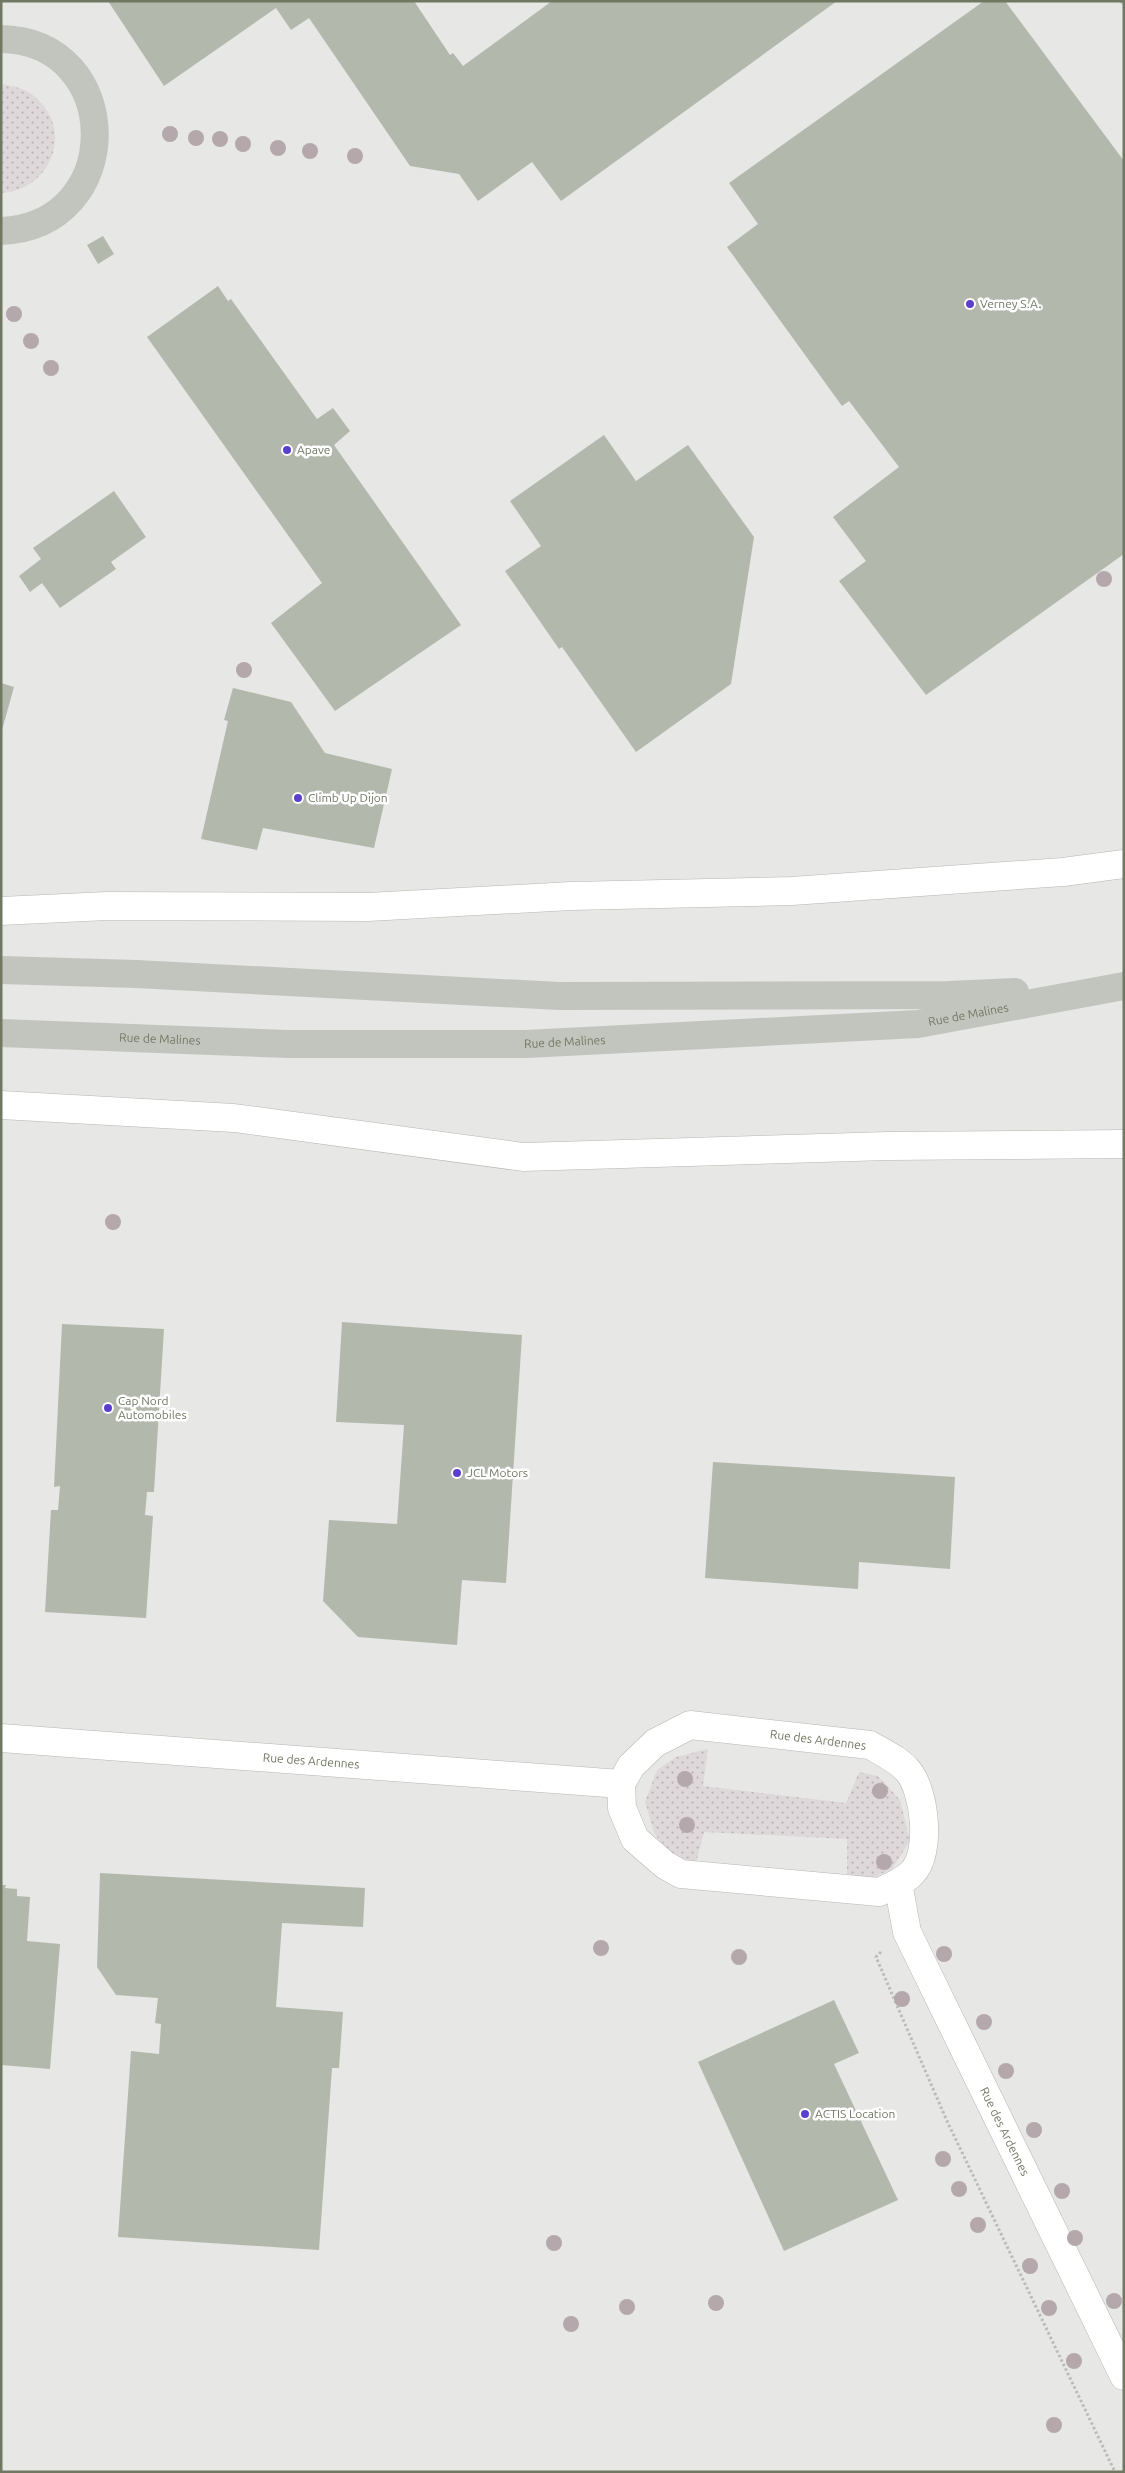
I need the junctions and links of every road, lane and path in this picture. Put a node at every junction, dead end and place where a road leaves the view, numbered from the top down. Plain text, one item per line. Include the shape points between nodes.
1 (1121, 1) edge
2 (1124, 5) edge
3 (1, 39) edge
4 (1, 231) edge
5 (1124, 864) edge
6 (1, 911) edge
7 (1, 970) edge
8 (1124, 986) edge
9 (1, 1033) edge
10 (1, 1105) edge
11 (1124, 1144) edge
12 (1, 1738) edge
13 (621, 1784) junction
14 (898, 1883) junction
15 (907, 1932) junction
16 (1124, 2376) edge
17 (1115, 2472) edge

1 - 2 path
3 - 4 street via 18,40 50,52 76,74 92,104 96,137 90,170 72,199 46,220 17,230
5 - 6 main road via 1063,872 792,890 571,896 368,907 107,906
7 - 8 street, Rue de Malines via 559,996 950,995
8 - 9 street, Rue de Malines via 918,1024 526,1044 288,1044
10 - 11 main road via 234,1118 524,1157 888,1146
12 - 13 main road, Rue des Ardennes
13 - 14 main road, Rue des Ardennes via 622,1808 635,1839 665,1865 681,1874 879,1892
13 - 14 main road, Rue des Ardennes via 631,1766 655,1742 690,1725 870,1745 908,1770 920,1802 924,1846 918,1865
14 - 15 main road, Rue des Ardennes
15 - 16 main road, Rue des Ardennes
15 - 17 path via 876,1956 946,2121

